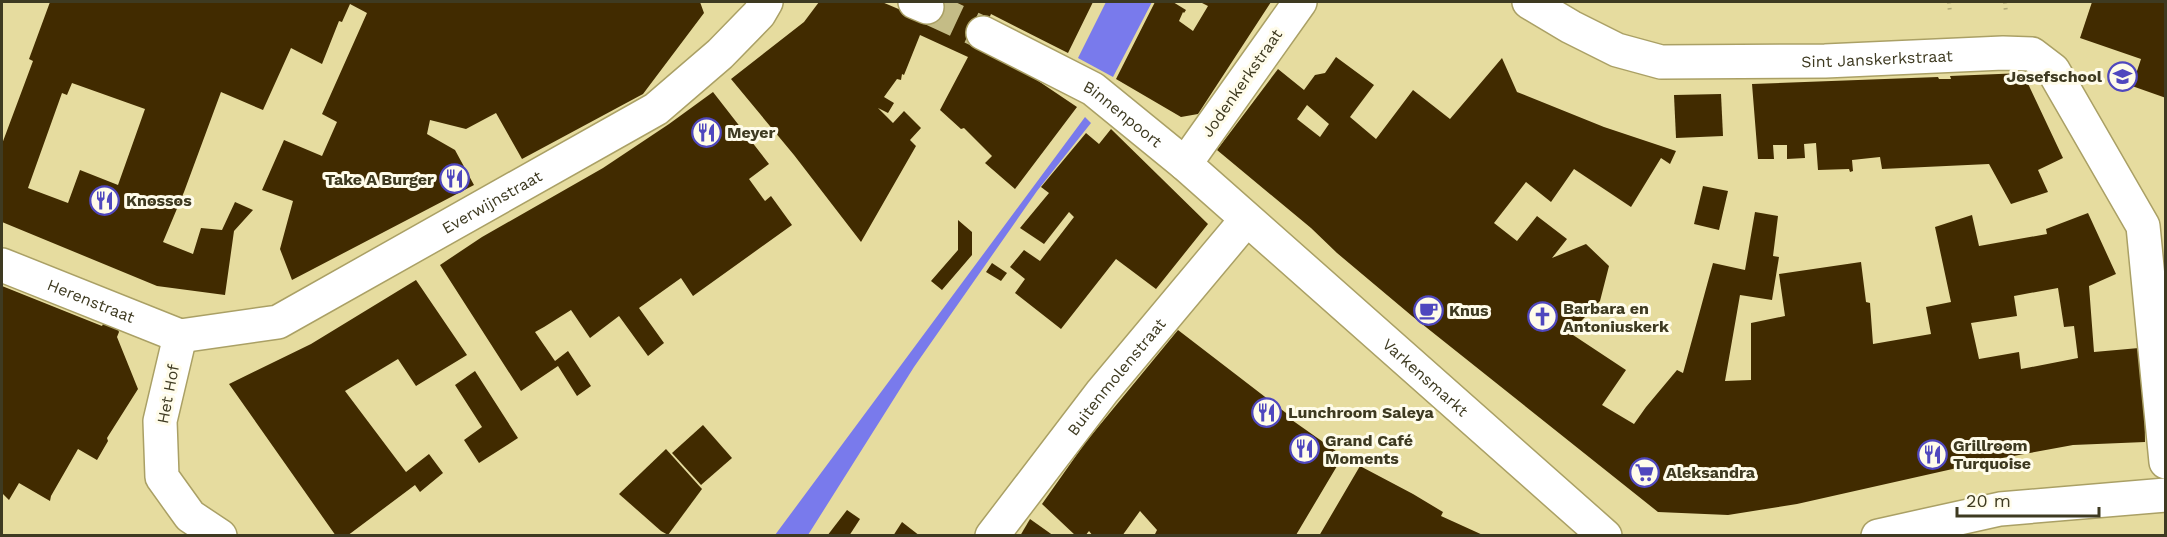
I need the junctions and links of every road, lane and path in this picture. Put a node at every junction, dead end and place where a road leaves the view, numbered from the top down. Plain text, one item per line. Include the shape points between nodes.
1 (766, 2) edge
2 (1300, 2) edge
3 (1529, 2) edge
4 (982, 33) tunnel mouth
5 (1185, 164) junction
6 (1246, 220) junction
7 (2154, 226) edge
8 (2, 265) edge
9 (180, 336) junction
10 (2166, 462) edge
11 (2166, 495) edge
12 (220, 536) edge
13 (992, 536) edge
14 (1605, 536) edge
15 (1878, 536) edge

1 - 9 street, Everwijnstraat via 720,54 656,109 278,322
2 - 5 street, Jodenkerkstraat
3 - 7 street, Sint Janskerkstraat via 1617,50 1661,62 2032,54 2053,70
4 - 5 street, Binnenpoort via 1093,89
5 - 6 street, Binnenpoort
6 - 13 street, Buitenmolenstraat via 1102,392
6 - 14 street, Varkensmarkt
7 - 10 street, Sint Janskerkstraat
8 - 9 street, Herenstraat
9 - 12 street, Het Hof via 160,421 162,477 190,516
11 - 15 street via 2001,509

